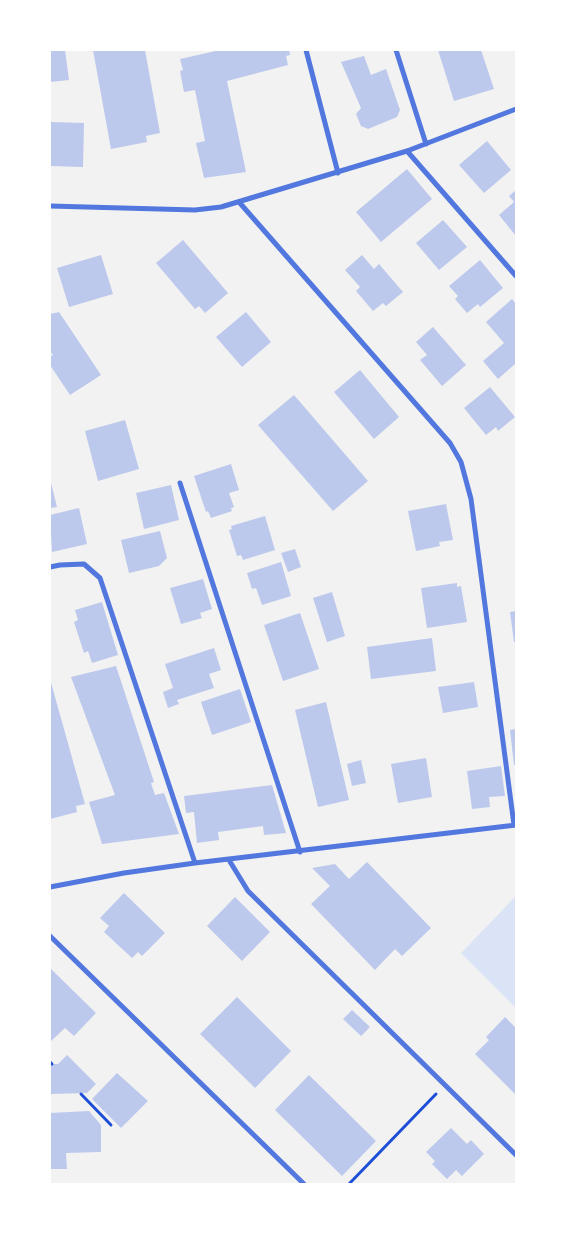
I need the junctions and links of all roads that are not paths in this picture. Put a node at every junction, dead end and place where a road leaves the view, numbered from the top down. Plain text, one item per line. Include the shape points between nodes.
1 (306, 50) edge
2 (396, 50) edge
3 (516, 109) edge
4 (426, 144) junction
5 (407, 151) junction
6 (338, 173) junction
7 (239, 202) junction
8 (50, 206) edge
9 (516, 276) edge
10 (180, 482) dead end
11 (50, 567) edge
12 (515, 825) edge
13 (300, 852) junction
14 (229, 860) junction
15 (195, 863) junction
16 (50, 887) edge
17 (50, 936) edge
18 (516, 1155) edge
19 (304, 1184) edge

1 - 6 street
2 - 4 street
3 - 4 street
4 - 5 street
5 - 6 street
5 - 9 street
6 - 7 street
7 - 8 street via 195,210
7 - 12 street via 450,442 461,462 471,499
10 - 13 street
11 - 15 street via 84,564 100,578
12 - 13 street
13 - 14 street
14 - 15 street
14 - 18 street via 248,891
15 - 16 street
17 - 19 street

